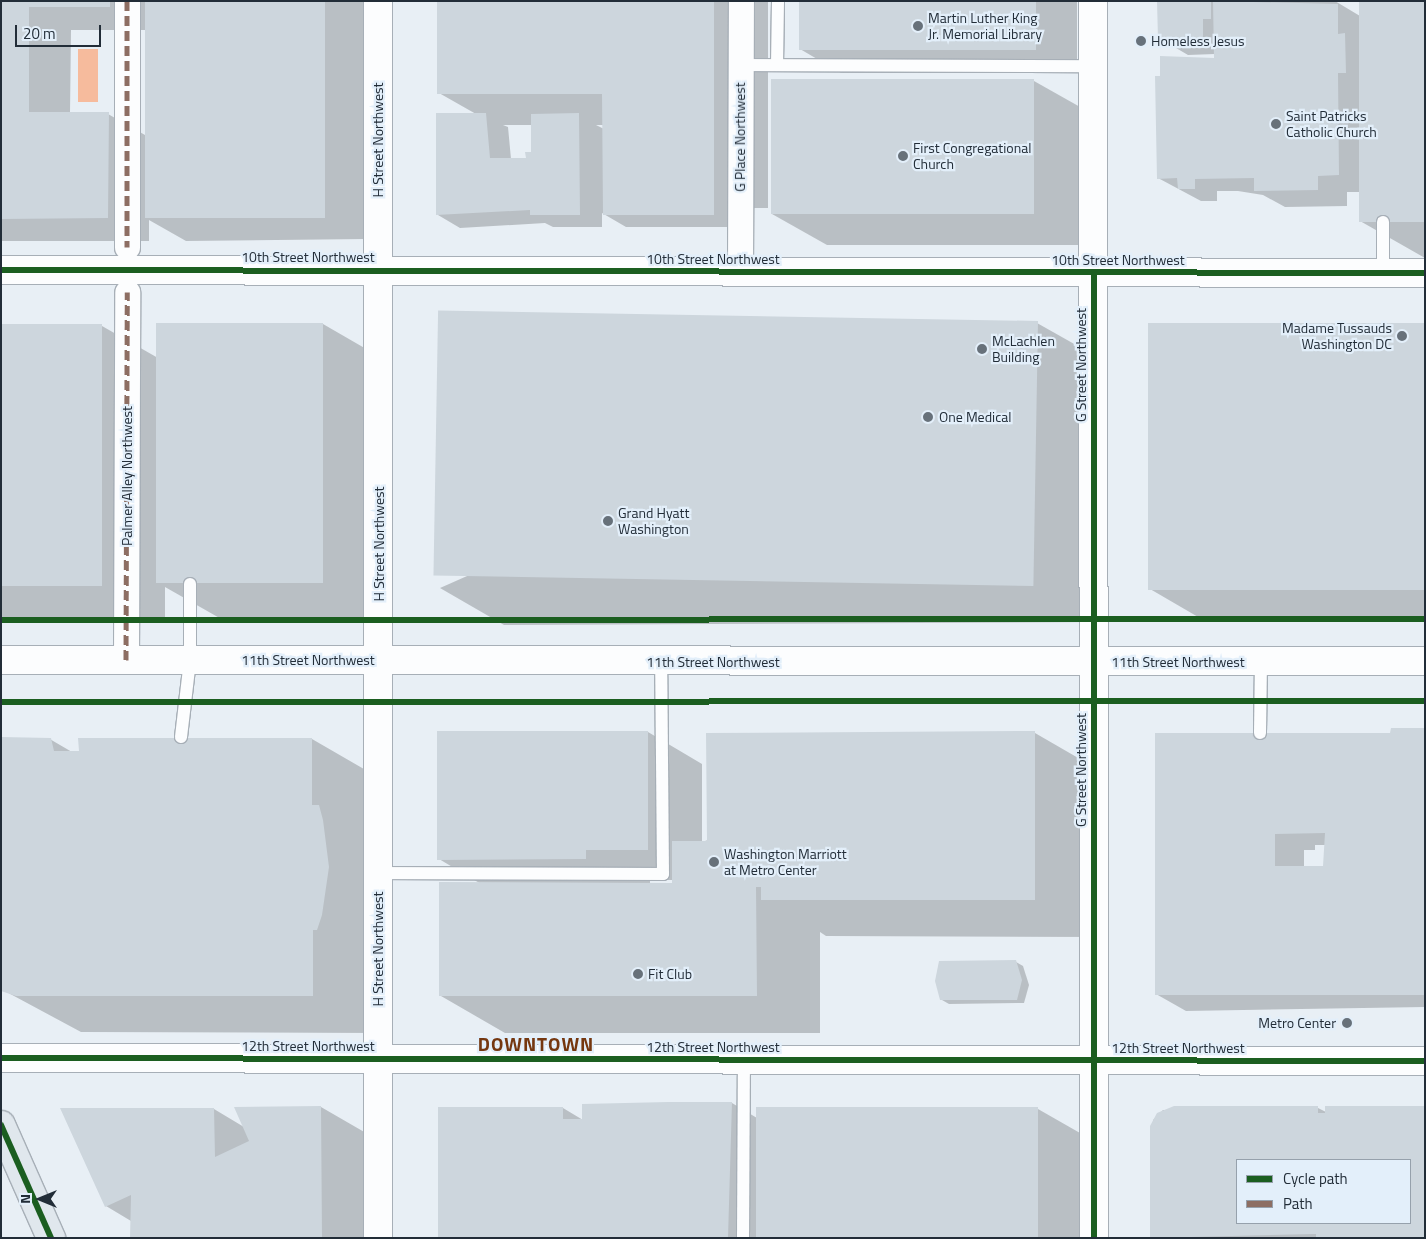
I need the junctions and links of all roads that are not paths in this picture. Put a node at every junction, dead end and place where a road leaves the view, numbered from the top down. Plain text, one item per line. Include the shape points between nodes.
1 (127, 1) edge
2 (378, 1) edge
3 (741, 1) edge
4 (778, 1) edge
5 (1093, 1) edge
6 (740, 65) junction
7 (777, 65) junction
8 (1093, 66) junction
9 (1383, 222) dead end
10 (127, 247) dead end
11 (1, 270) edge
12 (378, 270) junction
13 (740, 272) junction
14 (1094, 272) junction
15 (1383, 273) junction
16 (1425, 273) edge
17 (127, 292) dead end
18 (190, 584) dead end
19 (1, 660) edge
20 (126, 660) junction
21 (190, 660) junction
22 (378, 661) junction
23 (1425, 661) edge
24 (661, 662) junction
25 (1093, 662) junction
26 (1261, 662) junction
27 (1260, 733) dead end
28 (181, 737) dead end
29 (378, 873) junction
30 (1, 1058) edge
31 (378, 1059) junction
32 (744, 1060) junction
33 (1094, 1060) junction
34 (1425, 1061) edge
35 (1, 1125) edge
36 (51, 1238) edge
37 (378, 1238) edge
38 (743, 1238) edge
39 (1094, 1238) edge

1 - 10 street
2 - 12 main road, H Street Northwest
3 - 6 street, G Place Northwest
4 - 7 lane
5 - 8 main road, G Street Northwest
6 - 7 lane
6 - 13 street, G Place Northwest
7 - 8 lane
8 - 14 main road, G Street Northwest
9 - 15 lane
11 - 12 main road, 10th Street Northwest
12 - 13 main road, 10th Street Northwest
12 - 22 main road, H Street Northwest
13 - 14 main road, 10th Street Northwest
14 - 15 main road, 10th Street Northwest
14 - 25 main road, G Street Northwest
15 - 16 main road, 10th Street Northwest
17 - 20 street, Palmer Alley Northwest
18 - 21 lane
19 - 20 main road, 11th Street Northwest
20 - 21 main road, 11th Street Northwest
21 - 22 main road, 11th Street Northwest
21 - 28 lane
22 - 24 main road, 11th Street Northwest
22 - 29 main road, H Street Northwest
23 - 26 main road, 11th Street Northwest
24 - 25 main road, 11th Street Northwest
24 - 29 lane via 663,874
25 - 26 main road, 11th Street Northwest
25 - 33 main road, G Street Northwest
26 - 27 lane
29 - 31 main road, H Street Northwest
30 - 31 main road, 12th Street Northwest
31 - 32 main road, 12th Street Northwest
31 - 37 main road, H Street Northwest
32 - 33 main road, 12th Street Northwest
32 - 38 lane
33 - 34 main road, 12th Street Northwest
33 - 39 main road, G Street Northwest
35 - 36 main road

